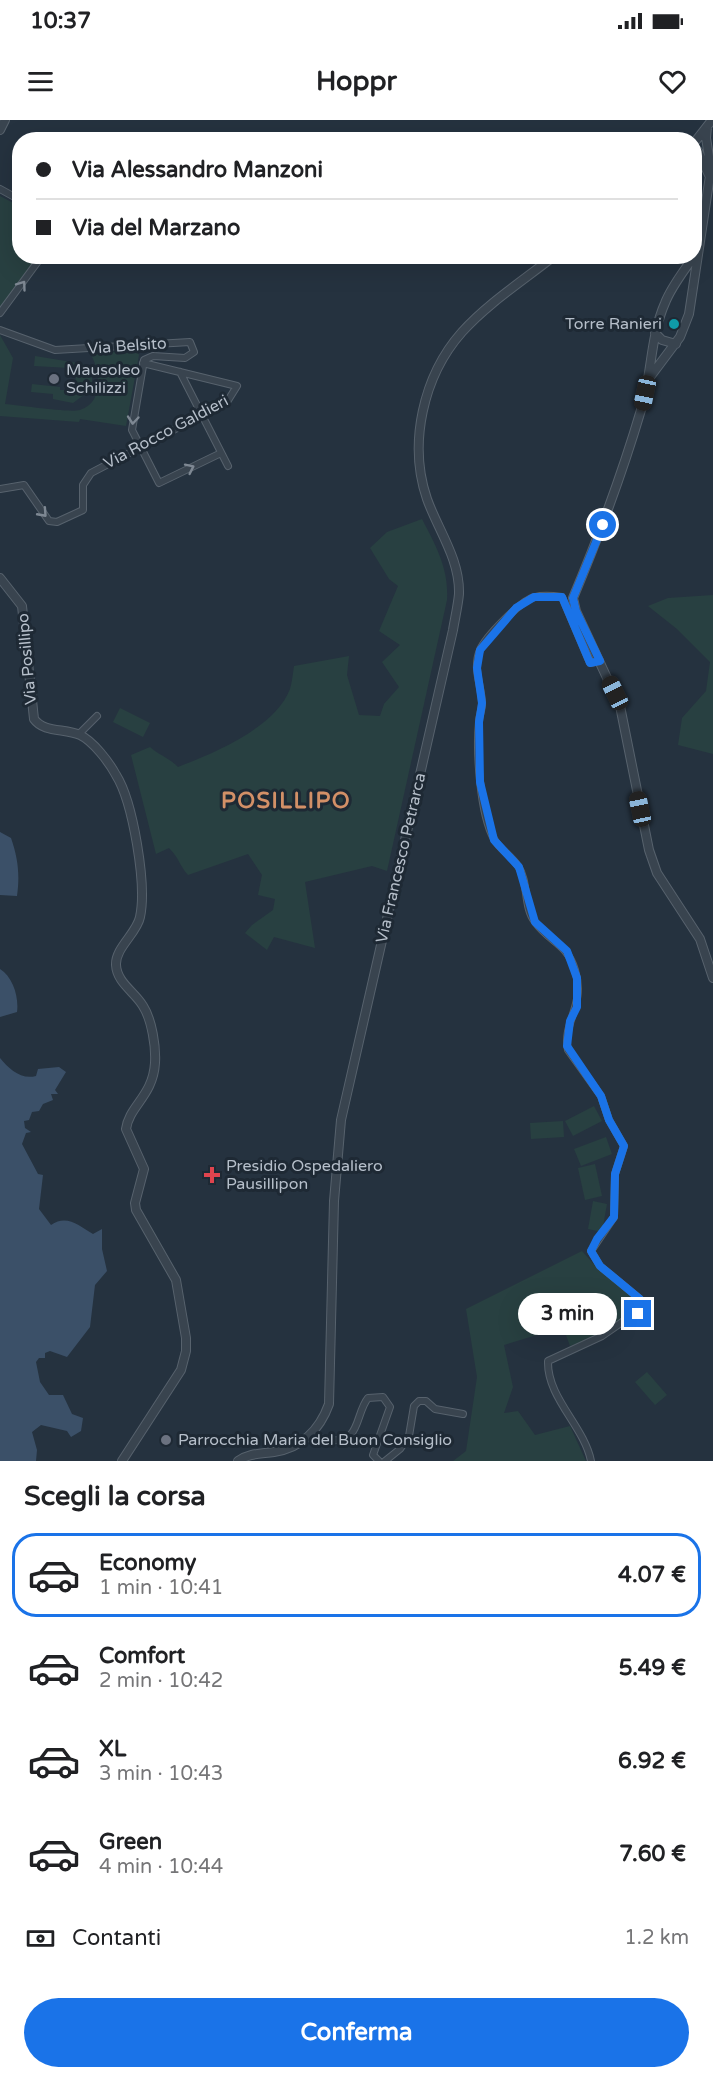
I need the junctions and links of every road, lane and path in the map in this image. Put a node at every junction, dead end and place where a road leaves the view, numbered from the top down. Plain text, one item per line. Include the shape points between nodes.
1 (5, 120) edge
2 (710, 123) edge
3 (0, 130) edge
4 (702, 136) edge
5 (702, 138) edge
6 (702, 145) edge
7 (707, 145) junction
8 (702, 162) edge
9 (709, 180) junction
10 (702, 232) edge
11 (36, 264) edge
12 (544, 264) edge
13 (689, 264) edge
14 (698, 264) edge
15 (677, 282) junction
16 (696, 283) junction
17 (0, 313) edge
18 (0, 330) edge
19 (655, 333) junction
20 (675, 344) junction
21 (143, 363) junction
22 (180, 372) junction
23 (648, 380) junction
24 (202, 415) junction
25 (139, 447) junction
26 (221, 453) junction
27 (228, 466) dead end
28 (0, 489) edge
29 (0, 578) edge
30 (600, 661) junction
31 (97, 716) dead end
32 (79, 734) junction
33 (713, 978) edge
34 (463, 1414) dead end
35 (312, 1434) junction
36 (122, 1461) edge
37 (237, 1461) edge
38 (379, 1461) edge
39 (385, 1461) edge
40 (591, 1461) edge

1 - 3 street
2 - 4 street
2 - 7 street
5 - 7 street
6 - 7 street
7 - 9 street via 711,161
8 - 9 street
9 - 10 street
17 -> 11 street
12 - 35 street, Via Francesco Petrarca via 464,330 437,370 425,401 419,460 426,496 452,556 459,594 341,1120 334,1201 330,1394 325,1414
13 - 15 street
14 - 16 street
15 - 16 street via 690,277
15 - 19 street via 665,302
16 - 20 street via 686,327
18 - 21 street, Via Belsito via 55,350 186,342 194,348 192,355 185,358 153,356
19 - 20 street
19 - 23 street
20 - 23 street
21 - 22 street
21 -> 25 street via 132,424
22 - 24 street
22 - 24 street, Via Rocco Galdieri via 237,386 230,400
23 - 30 street via 607,515 573,598
24 - 25 street, Via Rocco Galdieri
24 - 26 street
25 -> 26 street via 159,483
28 -> 25 street, Via Rocco Galdieri via 24,485 46,517 57,522 83,510 83,485 91,472
26 - 27 street
29 - 32 street, Via Posillipo via 22,606 34,719 42,726
30 - 33 street via 620,706 657,873 700,939
30 - 40 street via 590,663 562,597 534,597 516,608 495,630 480,650 477,668 482,703 478,732 480,782 494,840 519,867 535,922 571,959 579,995 567,1046 601,1096 624,1146 615,1174 614,1217 591,1251 600,1266 640,1299 641,1309 602,1336 548,1360 560,1401
31 - 32 street
32 - 36 street via 119,781 141,861 140,917 116,965 120,980 146,1011 155,1062 150,1087 126,1129 144,1169 136,1210 176,1280 185,1330 186,1351 181,1370
34 - 39 street via 435,1409 426,1401 419,1401 414,1406 409,1436
35 - 37 street via 284,1450 256,1453
35 - 38 street via 335,1440 349,1437 368,1398 383,1397 390,1407 373,1455

